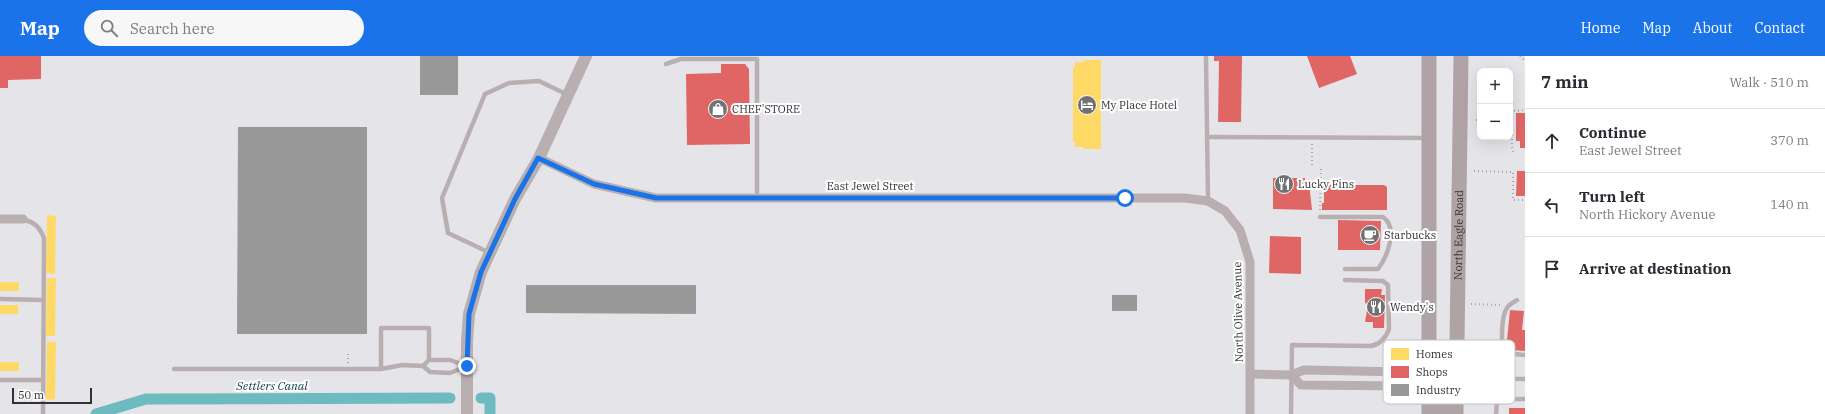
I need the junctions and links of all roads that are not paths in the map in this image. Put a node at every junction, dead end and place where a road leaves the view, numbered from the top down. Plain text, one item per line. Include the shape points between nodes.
1 (586, 56) edge
2 (1206, 56) edge
3 (1429, 56) edge
4 (1461, 56) edge
5 (666, 64) dead end
6 (568, 95) junction
7 (1207, 137) junction
8 (1428, 138) junction
9 (538, 158) junction
10 (757, 198) junction
11 (1208, 202) junction
12 (1320, 217) road end
13 (0, 219) edge
14 (23, 219) joint
15 (490, 253) junction
16 (1345, 269) dead end
17 (1344, 280) dead end
18 (0, 299) edge
19 (44, 300) junction
20 (1517, 300) dead end
21 (1425, 340) edge
22 (1457, 340) edge
23 (1502, 340) edge
24 (1515, 354) edge
25 (1525, 355) edge
26 (430, 360) junction
27 (423, 366) junction
28 (467, 366) junction
29 (174, 369) dead end
30 (381, 369) junction
31 (1383, 372) edge
32 (1251, 374) junction
33 (1291, 375) junction
34 (1515, 379) edge
35 (1525, 379) edge
36 (0, 380) edge
37 (43, 380) junction
38 (1383, 386) edge
39 (1427, 404) edge
40 (1442, 404) edge
41 (1497, 404) edge
42 (43, 414) edge
43 (467, 414) edge
44 (1250, 414) edge
45 (1291, 414) edge
46 (1428, 414) edge
47 (1443, 414) edge
48 (1496, 414) edge

1 - 6 street
2 - 7 lane
3 - 8 highway
4 - 22 highway, North Eagle Road
5 - 10 lane via 682,59 757,59
6 - 9 street
6 - 15 lane via 539,81 510,83 485,94 442,198 448,233
7 - 8 lane
7 - 11 lane
8 - 21 highway
9 - 10 street, East Jewel Street via 594,184 656,198
9 - 15 street via 515,199
10 - 11 street, East Jewel Street via 1185,198
11 - 32 street, North Olive Avenue via 1225,211 1240,230 1250,262
12 - 16 lane via 1383,217 1387,220 1390,248 1378,269
13 - 14 street
14 - 19 lane via 35,223 44,238
15 - 28 street via 481,272 469,314
17 - 33 lane via 1383,281 1388,285 1389,329 1376,345 1292,345
18 - 19 lane
19 - 37 lane
20 - 23 lane via 1507,306 1503,315
24 - 25 lane
26 - 27 lane
26 - 28 lane via 450,360
26 - 30 lane via 429,328 381,328
27 - 28 lane via 430,372 440,373 450,373
27 - 30 lane via 402,365
28 - 43 street
29 - 30 lane
31 - 33 street via 1304,370
32 - 33 street
32 - 44 street, North Olive Avenue
33 - 38 street via 1301,385
33 - 45 lane
34 - 35 lane
36 - 37 lane
37 - 42 lane
39 - 46 highway
40 - 47 highway
41 - 48 lane

